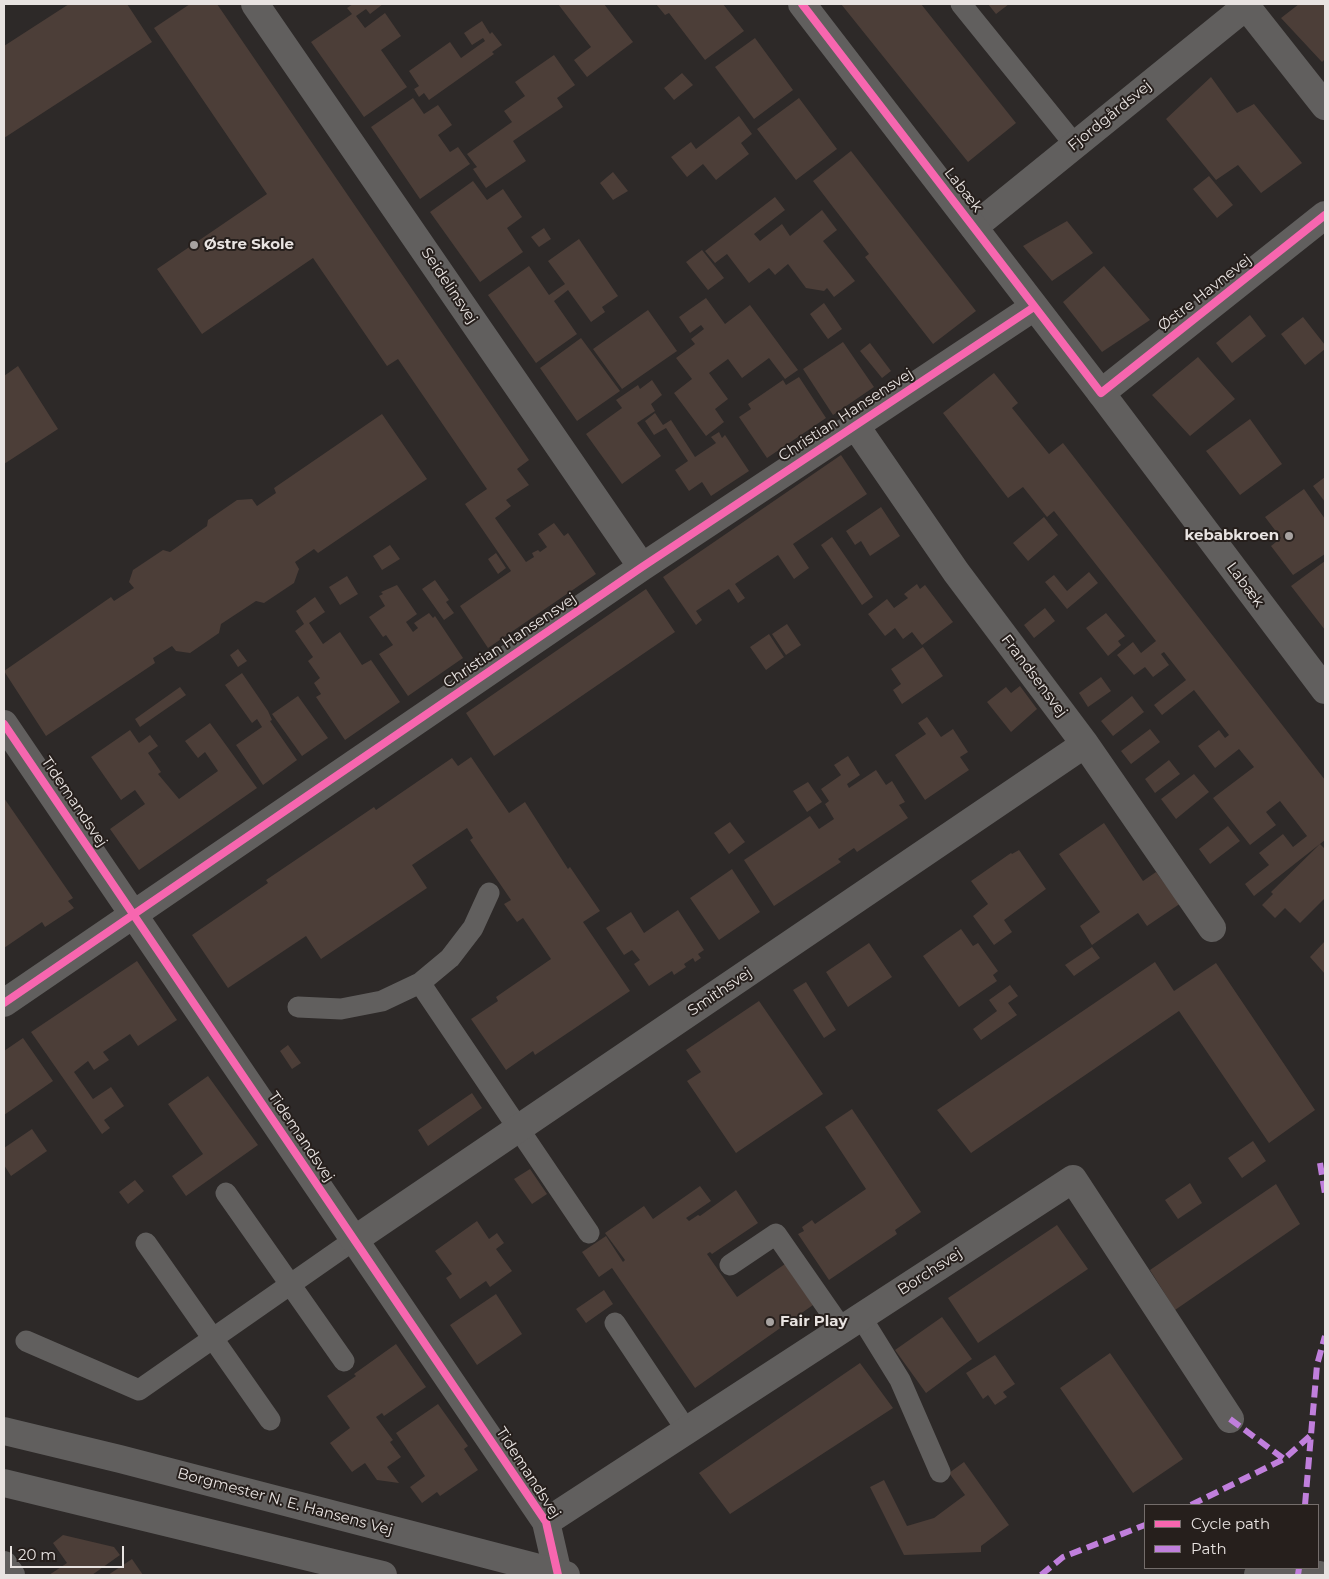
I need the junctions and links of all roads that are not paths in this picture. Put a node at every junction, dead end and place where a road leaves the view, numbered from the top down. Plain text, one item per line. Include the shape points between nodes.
1 (256, 4) edge
2 (802, 4) edge
3 (961, 4) edge
4 (1247, 5) edge
5 (1325, 106) edge
6 (1075, 145) junction
7 (1325, 216) edge
8 (974, 227) junction
9 (1034, 307) junction
10 (1101, 393) junction
11 (855, 425) junction
12 (642, 567) junction
13 (1325, 690) edge
14 (4, 724) edge
15 (1085, 744) junction
16 (488, 893) dead end
17 (134, 915) junction
18 (1212, 928) dead end
19 (420, 983) junction
20 (4, 1003) edge
21 (298, 1007) dead end
22 (519, 1128) junction
23 (226, 1193) dead end
24 (589, 1233) dead end
25 (354, 1240) junction
26 (146, 1243) dead end
27 (730, 1265) dead end
28 (290, 1285) junction
29 (615, 1323) dead end
30 (852, 1323) junction
31 (213, 1338) junction
32 (26, 1341) dead end
33 (344, 1361) dead end
34 (1230, 1419) dead end
35 (270, 1420) dead end
36 (4, 1431) edge
37 (687, 1431) junction
38 (940, 1472) dead end
39 (4, 1482) edge
40 (546, 1522) junction
41 (4, 1564) edge
42 (11, 1575) edge
43 (383, 1575) edge
44 (561, 1575) edge
45 (1258, 1575) edge
46 (1320, 1575) edge

1 - 12 street, Seidelinsvej
2 - 8 street, Labæk
3 - 6 lane
4 - 5 street, Fjordgårdsvej
4 - 6 street, Fjordgårdsvej
6 - 8 street, Fjordgårdsvej
7 - 10 street, Østre Havnevej
8 - 9 street, Labæk
9 - 10 street, Labæk
9 - 11 street, Christian Hansensvej
10 - 13 street, Labæk
11 - 12 street, Christian Hansensvej
11 - 15 street, Frandsensvej via 956,572
12 - 17 street, Christian Hansensvej
14 - 17 street, Tidemandsvej
15 - 18 street, Frandsensvej
15 - 22 street, Smithsvej
16 - 19 lane via 473,928 462,943 450,958
17 - 20 street, Christian Hansensvej
17 - 25 street, Tidemandsvej
19 - 21 lane via 382,1001 357,1006 341,1009
19 - 22 lane
22 - 24 lane
22 - 25 street, Smithsvej
23 - 28 lane
25 - 28 lane
25 - 40 street, Tidemandsvej
26 - 31 lane
27 - 30 lane via 776,1234
28 - 31 lane
28 - 33 lane
29 - 37 lane
30 - 34 street, Borchsvej via 1073,1178
30 - 37 street, Borchsvej
30 - 38 lane via 900,1380
31 - 32 lane via 139,1390
31 - 35 lane
36 - 44 street, Borgmester N. E. Hansens Vej
37 - 40 street, Borchsvej
39 - 43 street
40 - 44 street, Tidemandsvej
41 - 42 street
45 - 46 street

